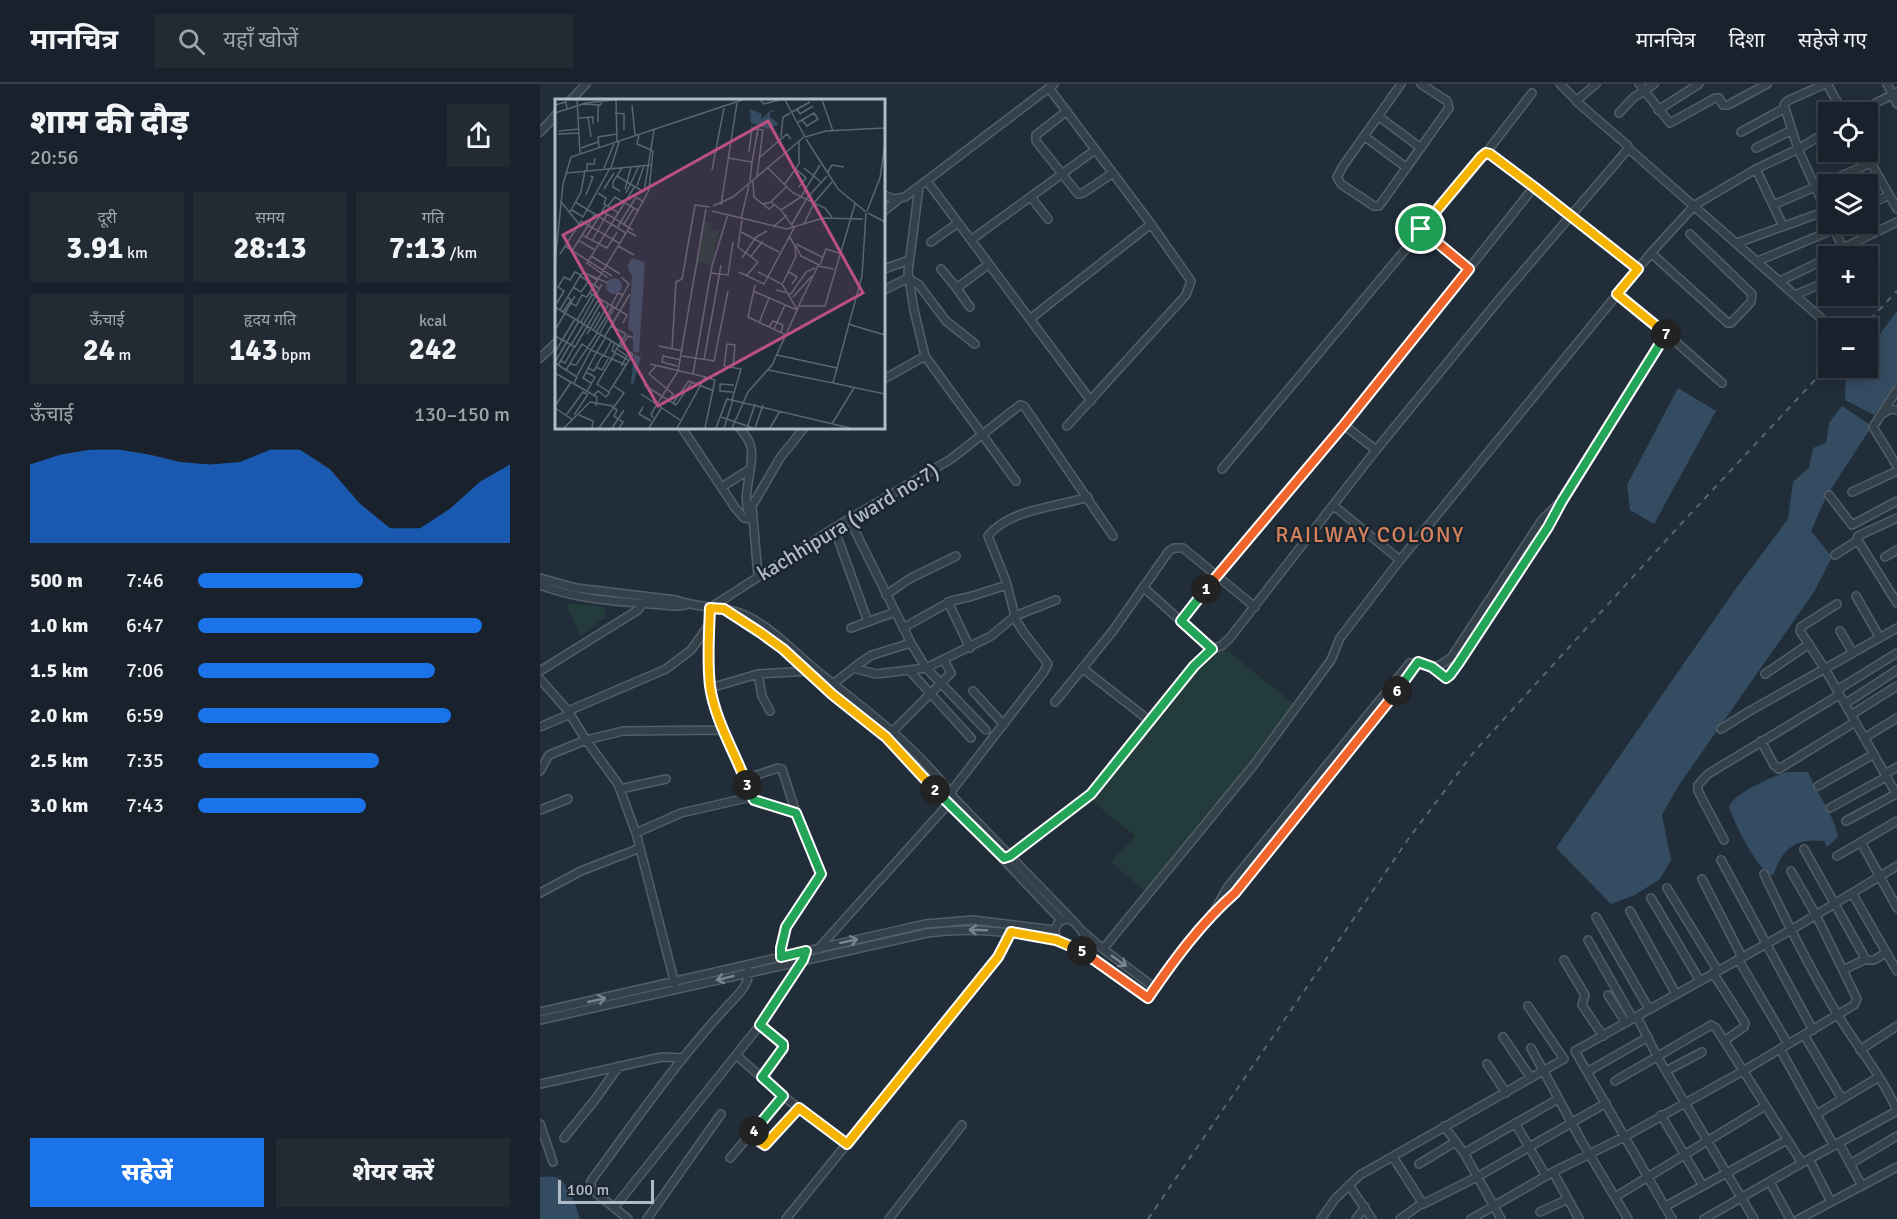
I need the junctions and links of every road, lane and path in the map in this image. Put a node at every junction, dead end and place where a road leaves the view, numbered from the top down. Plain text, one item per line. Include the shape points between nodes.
1 (586, 84) edge
2 (1401, 84) edge
3 (1421, 84) edge
4 (1560, 84) edge
5 (1596, 84) edge
6 (1654, 84) edge
7 (1699, 84) edge
8 (1767, 84) edge
9 (1826, 84) edge
10 (1887, 84) edge
11 (1052, 86) edge
12 (1641, 87) edge
13 (1533, 93) dead end
14 (1894, 93) edge
15 (572, 99) edge
16 (1576, 100) junction
17 (1837, 102) edge
18 (1877, 102) edge
19 (1897, 104) edge
20 (1785, 108) junction
21 (1658, 110) junction
22 (1067, 111) junction
23 (1618, 113) dead end
24 (1378, 116) junction
25 (555, 117) edge
26 (1792, 130) junction
27 (540, 132) edge
28 (1741, 132) dead end
29 (1364, 136) junction
30 (1818, 137) edge
31 (1421, 148) junction
32 (1628, 148) junction
33 (1756, 148) dead end
34 (1798, 149) junction
35 (1095, 150) junction
36 (1486, 153) junction
37 (1871, 164) joint
38 (1407, 168) junction
39 (1756, 169) junction
40 (1113, 172) junction
41 (1062, 174) junction
42 (927, 181) junction
43 (919, 187) junction
44 (1534, 187) junction
45 (1816, 187) junction
46 (1818, 192) edge
47 (885, 195) edge
48 (1889, 195) junction
49 (1031, 197) junction
50 (899, 199) junction
51 (1878, 200) edge
52 (1695, 205) junction
53 (1773, 205) junction
54 (1897, 209) edge
55 (885, 211) edge
56 (1818, 216) edge
57 (1571, 217) junction
58 (1048, 219) dead end
59 (1897, 222) edge
60 (958, 223) junction
61 (1151, 224) junction
62 (1783, 226) junction
63 (1421, 229) junction
64 (1818, 233) edge
65 (1690, 234) dead end
66 (971, 240) junction
67 (931, 242) dead end
68 (1737, 243) junction
69 (1855, 246) edge
70 (1651, 253) junction
71 (909, 260) junction
72 (1758, 261) junction
73 (1818, 263) edge
74 (989, 264) junction
75 (885, 269) edge
76 (941, 269) dead end
77 (1469, 269) junction
78 (1638, 269) junction
79 (909, 278) junction
80 (1780, 281) junction
81 (1818, 285) edge
82 (955, 286) junction
83 (885, 290) edge
84 (1617, 294) junction
85 (1795, 295) junction
86 (970, 307) dead end
87 (1822, 318) dead end
88 (1030, 319) junction
89 (1666, 333) junction
90 (975, 344) dead end
91 (555, 349) edge
92 (925, 356) junction
93 (540, 358) edge
94 (885, 378) edge
95 (1722, 383) dead end
96 (1897, 390) edge
97 (1091, 401) junction
98 (1897, 410) edge
99 (1876, 421) junction
100 (1344, 425) junction
101 (1066, 426) dead end
102 (683, 429) edge
103 (741, 429) edge
104 (803, 429) edge
105 (983, 433) junction
106 (1376, 450) junction
107 (1897, 466) edge
108 (750, 469) junction
109 (1222, 469) dead end
110 (1897, 471) edge
111 (1016, 480) dead end
112 (722, 487) junction
113 (1852, 492) dead end
114 (1829, 495) dead end
115 (1088, 497) junction
116 (1562, 501) junction
117 (1897, 501) edge
118 (1334, 506) junction
119 (752, 518) junction
120 (1897, 518) edge
121 (849, 519) junction
122 (834, 528) junction
123 (1113, 536) dead end
124 (1858, 540) junction
125 (1897, 550) edge
126 (1835, 555) dead end
127 (956, 556) dead end
128 (1885, 557) dead end
129 (1400, 560) junction
130 (1217, 575) junction
131 (758, 576) junction
132 (540, 578) edge
133 (540, 585) edge
134 (1007, 585) junction
135 (1143, 587) junction
136 (886, 595) junction
137 (1856, 596) dead end
138 (644, 600) junction
139 (1056, 600) dead end
140 (948, 602) junction
141 (1897, 603) edge
142 (1837, 604) dead end
143 (1486, 606) junction
144 (1255, 607) junction
145 (710, 608) junction
146 (1494, 611) junction
147 (895, 612) junction
148 (1015, 616) junction
149 (1181, 621) junction
150 (868, 622) junction
151 (710, 625) junction
152 (851, 628) dead end
153 (903, 628) junction
154 (1897, 628) edge
155 (1840, 631) dead end
156 (1880, 638) junction
157 (911, 643) junction
158 (1809, 644) junction
159 (970, 648) junction
160 (1212, 649) junction
161 (1853, 653) junction
162 (1897, 653) edge
163 (944, 660) junction
164 (1432, 667) junction
165 (854, 668) junction
166 (926, 668) junction
167 (1082, 668) junction
168 (1825, 669) junction
169 (811, 670) junction
170 (1897, 670) edge
171 (540, 671) edge
172 (910, 671) junction
173 (758, 674) junction
174 (1765, 675) dead end
175 (540, 679) edge
176 (833, 684) junction
177 (942, 684) junction
178 (1897, 686) edge
179 (710, 688) junction
180 (973, 691) dead end
181 (1838, 692) junction
182 (931, 694) junction
183 (1055, 702) dead end
184 (1845, 704) junction
185 (770, 711) dead end
186 (569, 712) junction
187 (1897, 718) edge
188 (1853, 719) junction
189 (1150, 721) junction
190 (1003, 724) junction
191 (540, 727) edge
192 (1721, 729) dead end
193 (722, 730) junction
194 (986, 730) dead end
195 (889, 734) junction
196 (971, 738) dead end
197 (1864, 738) junction
198 (586, 740) junction
199 (1761, 741) junction
200 (1874, 754) junction
201 (1897, 767) edge
202 (540, 771) edge
203 (1886, 775) junction
204 (666, 779) dead end
205 (745, 779) junction
206 (1818, 786) dead end
207 (620, 789) junction
208 (1897, 794) edge
209 (752, 797) junction
210 (951, 798) junction
211 (568, 799) dead end
212 (1830, 808) dead end
213 (540, 810) edge
214 (796, 813) junction
215 (1846, 821) dead end
216 (1897, 821) edge
217 (636, 833) junction
218 (1724, 840) dead end
219 (1861, 842) junction
220 (640, 848) junction
221 (1804, 849) dead end
222 (1837, 856) dead end
223 (1007, 857) junction
224 (1721, 860) dead end
225 (1897, 866) edge
226 (1791, 871) dead end
227 (1764, 874) dead end
228 (1880, 878) junction
229 (1702, 879) dead end
230 (1667, 888) dead end
231 (540, 893) edge
232 (1852, 893) junction
233 (1651, 898) dead end
234 (1834, 904) junction
235 (1897, 908) edge
236 (1630, 911) dead end
237 (1816, 915) junction
238 (1596, 916) dead end
239 (1061, 920) junction
240 (1074, 922) junction
241 (1013, 928) junction
242 (1054, 930) junction
243 (1791, 930) junction
244 (1083, 932) junction
245 (1056, 940) junction
246 (1588, 940) dead end
247 (1766, 944) junction
248 (1074, 947) junction
249 (818, 948) junction
250 (1102, 949) junction
251 (806, 951) junction
252 (1886, 952) junction
253 (781, 957) junction
254 (811, 958) junction
255 (1740, 958) junction
256 (1866, 959) junction
257 (803, 960) junction
258 (1564, 960) dead end
259 (748, 968) junction
260 (1843, 970) junction
261 (1897, 971) edge
262 (1715, 972) junction
263 (674, 980) junction
264 (1700, 981) junction
265 (1155, 988) junction
266 (677, 990) junction
267 (1676, 994) junction
268 (1608, 995) dead end
269 (1528, 1006) dead end
270 (1649, 1009) junction
271 (540, 1012) edge
272 (1838, 1015) junction
273 (1635, 1018) junction
274 (540, 1020) edge
275 (1626, 1023) junction
276 (760, 1025) junction
277 (1897, 1026) edge
278 (1813, 1030) junction
279 (1804, 1035) junction
280 (1603, 1036) junction
281 (1503, 1037) dead end
282 (1648, 1037) junction
283 (1724, 1041) junction
284 (1788, 1044) junction
285 (1531, 1048) dead end
286 (1780, 1049) junction
287 (1860, 1050) junction
288 (1575, 1051) junction
289 (1702, 1052) dead end
290 (736, 1055) junction
291 (1657, 1056) junction
292 (683, 1058) junction
293 (1564, 1059) junction
294 (1487, 1064) dead end
295 (619, 1066) junction
296 (1543, 1071) junction
297 (1666, 1071) junction
298 (1743, 1071) junction
299 (1587, 1072) junction
300 (762, 1077) junction
301 (1879, 1077) junction
302 (1531, 1078) junction
303 (1615, 1081) dead end
304 (540, 1084) edge
305 (1506, 1093) junction
306 (783, 1096) junction
307 (1558, 1099) junction
308 (1842, 1099) junction
309 (1684, 1102) junction
310 (1606, 1103) junction
311 (1765, 1106) junction
312 (799, 1108) junction
313 (1897, 1111) edge
314 (721, 1114) dead end
315 (1817, 1114) junction
316 (1661, 1115) junction
317 (1515, 1123) junction
318 (540, 1124) edge
319 (1572, 1124) junction
320 (962, 1125) dead end
321 (1444, 1126) junction
322 (750, 1135) junction
323 (1626, 1136) junction
324 (1897, 1137) edge
325 (564, 1138) dead end
326 (1787, 1140) junction
327 (1708, 1141) junction
328 (1455, 1142) junction
329 (847, 1144) junction
330 (1837, 1145) junction
331 (1530, 1147) junction
332 (1464, 1153) junction
333 (1588, 1154) junction
334 (1684, 1155) junction
335 (1393, 1157) junction
336 (730, 1158) dead end
337 (1806, 1161) junction
338 (553, 1162) dead end
339 (1419, 1164) dead end
340 (1850, 1164) junction
341 (1897, 1167) edge
342 (1553, 1172) junction
343 (1727, 1173) junction
344 (1546, 1176) junction
345 (1649, 1176) junction
346 (1477, 1177) junction
347 (1770, 1182) junction
348 (1348, 1185) junction
349 (1703, 1186) junction
350 (1862, 1186) junction
351 (1615, 1197) junction
352 (1568, 1199) junction
353 (1742, 1199) junction
354 (1831, 1202) junction
355 (1422, 1204) junction
356 (1494, 1206) junction
357 (1666, 1206) junction
358 (1365, 1207) junction
359 (614, 1208) junction
360 (1540, 1212) dead end
361 (628, 1219) edge
362 (647, 1219) edge
363 (786, 1219) edge
364 (889, 1219) edge
365 (1321, 1219) edge
366 (1356, 1219) edge
367 (1372, 1219) edge
368 (1400, 1219) edge
369 (1471, 1219) edge
370 (1501, 1219) edge
371 (1579, 1219) edge
372 (1628, 1219) edge
373 (1672, 1219) edge
374 (1704, 1219) edge
375 (1754, 1219) edge
376 (1790, 1219) edge
377 (1799, 1219) edge

1 - 15 street
2 - 24 street
3 - 31 street via 1449,105
4 - 16 street
5 - 16 street
6 - 12 street
7 - 21 street
8 - 21 street via 1728,105 1715,98 1672,123
9 - 17 street
9 - 20 street via 1787,101
10 - 14 street
11 - 22 street
11 - 42 street
12 - 21 street
12 - 23 street
13 - 36 street
14 - 18 street
14 - 19 street
16 - 32 street
20 - 26 street
20 - 28 street
22 - 35 street
22 - 41 street via 1035,138
24 - 29 street
24 - 31 street
25 - 27 street
26 - 33 street
26 - 34 street
29 - 38 street
29 - 38 street via 1339,174 1341,184 1377,206
30 - 34 street
31 - 38 street
32 - 52 street
32 - 57 street
34 - 39 street
34 - 45 street
35 - 40 street
35 - 41 street
36 - 44 street
36 - 63 street
37 - 45 street
37 - 48 street
39 - 52 street
39 - 53 street
40 - 41 street via 1080,194
40 - 61 street
41 - 49 street
42 - 43 street
42 - 60 street
43 - 50 street
43 - 71 street
44 - 57 street
44 - 77 street
45 - 46 street
45 - 53 street
47 - 50 street
48 - 51 street
48 - 54 street
49 - 58 street
49 - 66 street
50 - 55 street
52 - 68 street
52 - 70 street
53 - 62 street
56 - 62 street
57 - 78 street
57 - 106 street
59 - 69 street
60 - 66 street
60 - 67 street
61 - 88 street
61 - 97 street via 1188,276 1190,286
62 - 68 street
63 - 77 street
63 - 109 street
64 - 72 street
65 - 70 street via 1752,294 1751,302 1731,323
66 - 74 street
68 - 72 street
70 - 78 street
71 - 75 street
71 - 79 street
72 - 80 street
73 - 80 street
74 - 82 street via 963,285
74 - 88 street
76 - 82 street
77 - 100 street
78 - 84 street
79 - 83 street
79 - 90 street via 920,285 946,321
79 - 92 street
80 - 85 street
81 - 85 street
82 - 86 street
84 - 89 street
84 - 129 street
85 - 87 street
88 - 97 street
89 - 95 street
89 - 116 street
91 - 93 street
92 - 94 street
92 - 105 street
96 - 99 street
97 - 101 street
98 - 99 street via 1889,409
99 - 107 street via 1874,429
100 - 106 street
100 - 130 street
102 - 112 street
103 - 108 street via 751,447
104 - 119 street via 780,458 752,506
105 - 111 street
105 - 115 street, kachhipura (ward no:7) via 1017,406 1024,406
105 - 121 street, kachhipura (ward no:7) via 928,473
106 - 118 street
108 - 112 street
108 - 119 street via 747,508
110 - 113 street
112 - 119 street via 741,515
114 - 117 street via 1852,525
115 - 123 street
115 - 134 street via 1029,512 989,534
116 - 143 street via 1542,520
116 - 146 street
118 - 129 street
118 - 144 street
119 - 131 street
120 - 124 street via 1858,536
121 - 122 street, kachhipura (ward no:7)
121 - 136 street
122 - 131 street, kachhipura (ward no:7)
122 - 150 street
124 - 126 street
124 - 141 street
125 - 128 street
127 - 136 street
129 - 250 street via 1340,638 1330,660 1253,766
130 - 135 street via 1178,547 1169,551
130 - 144 street
130 - 149 street
131 - 145 street, kachhipura (ward no:7)
132 - 138 street
133 - 138 street via 569,594
134 - 140 street
134 - 148 street
135 - 149 street
135 - 167 street
136 - 147 street
137 - 156 street
138 - 145 street via 676,600
138 - 171 street via 638,610
139 - 148 street
140 - 153 street
140 - 159 street
142 - 158 street via 1801,627
143 - 146 street
143 - 164 street via 1451,658
144 - 160 street via 1225,643
145 - 151 street
145 - 169 street via 724,609
146 - 164 street via 1450,675 1446,678
147 - 150 street
147 - 153 street
148 - 159 street via 998,632
148 - 190 street via 1048,664
149 - 160 street
150 - 152 street
151 - 179 street
151 - 186 street via 691,650 666,669
153 - 157 street
154 - 156 street
155 - 161 street
156 - 161 street
157 - 165 street via 872,655
157 - 166 street
158 - 168 street
158 - 174 street
159 - 163 street
160 - 189 street
161 - 168 street
162 - 181 street
163 - 166 street
163 - 177 street via 951,673
164 - 265 street via 1410,663 1227,888 1215,910
165 - 172 street via 876,674
165 - 176 street
166 - 172 street
166 - 177 street
167 - 183 street
167 - 189 street
168 - 181 street
168 - 192 street
169 - 173 street
169 - 176 street
169 - 195 street via 833,695
170 - 184 street
172 - 182 street
173 - 179 street
173 - 185 street via 761,693
175 - 186 street
176 - 195 street
177 - 182 street
177 - 194 street
178 - 188 street
179 - 193 street
180 - 190 street
181 - 184 street
181 - 199 street
182 - 195 street
182 - 196 street
184 - 188 street
186 - 191 street
186 - 198 street
187 - 197 street
188 - 197 street
188 - 199 street via 1779,769
189 - 223 street via 1091,794
190 - 210 street
193 - 198 street via 631,730
193 - 205 street
195 - 210 street
195 - 210 street via 905,741 940,779
197 - 200 street
198 - 202 street via 548,756
198 - 207 street
199 - 218 street via 1708,774 1698,785
200 - 203 street
200 - 206 street
201 - 203 street
203 - 208 street
203 - 212 street
204 - 207 street
205 - 209 street
205 - 214 street via 782,769
207 - 217 street
208 - 215 street
209 - 214 street
209 - 217 street via 681,813
210 - 223 street
210 - 249 street
211 - 213 street
214 - 253 street via 821,874 786,927
216 - 219 street
217 - 220 street
219 - 222 street
219 - 228 street
220 - 231 street via 580,871
220 - 263 street
221 - 234 street
223 - 239 street
223 - 240 street
224 - 247 street
225 - 228 street
226 - 237 street
227 - 243 street
228 - 232 street
228 - 235 street
229 - 255 street
230 - 262 street
232 - 234 street
232 - 252 street
233 - 264 street
234 - 237 street
234 - 256 street
236 - 267 street
237 - 243 street
237 - 260 street
238 - 270 street
239 - 240 street
239 - 242 street
240 - 244 street
241 - 242 street
241 - 245 street
249 -> 241 street via 946,921 973,920
241 -> 254 street via 954,929
241 - 329 street via 998,957
242 - 245 street
243 - 247 street
243 - 272 street
244 - 248 street via 1083,940
244 - 250 street
245 - 248 street
246 - 273 street
247 - 255 street
247 - 278 street
248 - 265 street via 1148,998
249 - 251 street
249 - 254 street
250 -> 265 street
251 - 253 street
251 - 257 street
252 - 256 street via 1873,960
252 - 261 street
253 - 259 street
254 - 257 street
255 - 262 street
255 - 284 street
256 - 260 street
257 - 259 street
257 - 276 street
258 - 280 street via 1585,995 1582,1005
259 - 263 street
259 -> 266 street
259 - 292 street via 748,981
260 - 272 street via 1857,1000
262 - 264 street
262 - 283 street via 1745,1023
263 - 266 street
271 -> 263 street
264 - 267 street
266 - 274 street
267 - 270 street
268 - 275 street
269 - 293 street
270 - 273 street
272 - 278 street
272 - 287 street
273 - 275 street
273 - 282 street
275 - 280 street
276 - 290 street
276 - 300 street via 783,1046
277 - 287 street
278 - 279 street
279 - 284 street
279 - 308 street
280 - 288 street
281 - 302 street
282 - 291 street
282 - 299 street
283 - 291 street via 1711,1025
283 - 298 street
284 - 286 street
285 - 296 street
286 - 298 street
286 - 315 street
287 - 301 street
288 - 293 street
288 - 299 street
289 - 297 street
290 - 300 street
290 - 359 street
291 - 297 street
291 - 303 street
292 - 295 street via 662,1057
292 - 359 street via 591,1181 591,1189
293 - 296 street
294 - 305 street
295 - 304 street
295 - 325 street
296 - 302 street
296 - 307 street
297 - 309 street
298 - 309 street
298 - 311 street
299 - 310 street
300 - 306 street
301 - 308 street
301 - 313 street
302 - 305 street
305 - 321 street
306 - 312 street
306 - 322 street
307 - 317 street
307 - 319 street
308 - 315 street
309 - 316 street
309 - 327 street
310 - 319 street
310 - 323 street
311 - 326 street
311 - 327 street
312 - 322 street via 765,1145
312 - 329 street
313 - 330 street
314 - 362 street
315 - 330 street
316 - 323 street
316 - 334 street
317 - 331 street
317 - 332 street
318 - 338 street
319 - 331 street
319 - 333 street
320 - 364 street
321 - 328 street
321 - 335 street
322 - 336 street
323 - 333 street
323 - 345 street
324 - 340 street
326 - 337 street
326 - 343 street
327 - 334 street
327 - 343 street
328 - 332 street
328 - 339 street
329 - 363 street
330 - 337 street
330 - 340 street
331 - 344 street
331 - 346 street
332 - 346 street
333 - 342 street
333 - 351 street
334 - 345 street
334 - 349 street
335 - 348 street
335 - 355 street
337 - 347 street
337 - 354 street
340 - 350 street
341 - 350 street
342 - 344 street
342 - 352 street
343 - 349 street
343 - 353 street
344 - 356 street
345 - 351 street
345 - 357 street
346 - 355 street
346 - 356 street
347 - 353 street
347 - 376 street
348 - 358 street
348 - 365 street
349 - 357 street
350 - 354 street
351 - 372 street
352 - 360 street
352 - 371 street
353 - 374 street
353 - 375 street
354 - 377 street
355 - 368 street
356 - 369 street
356 - 370 street
357 - 373 street
358 - 366 street
358 - 367 street
359 - 361 street

